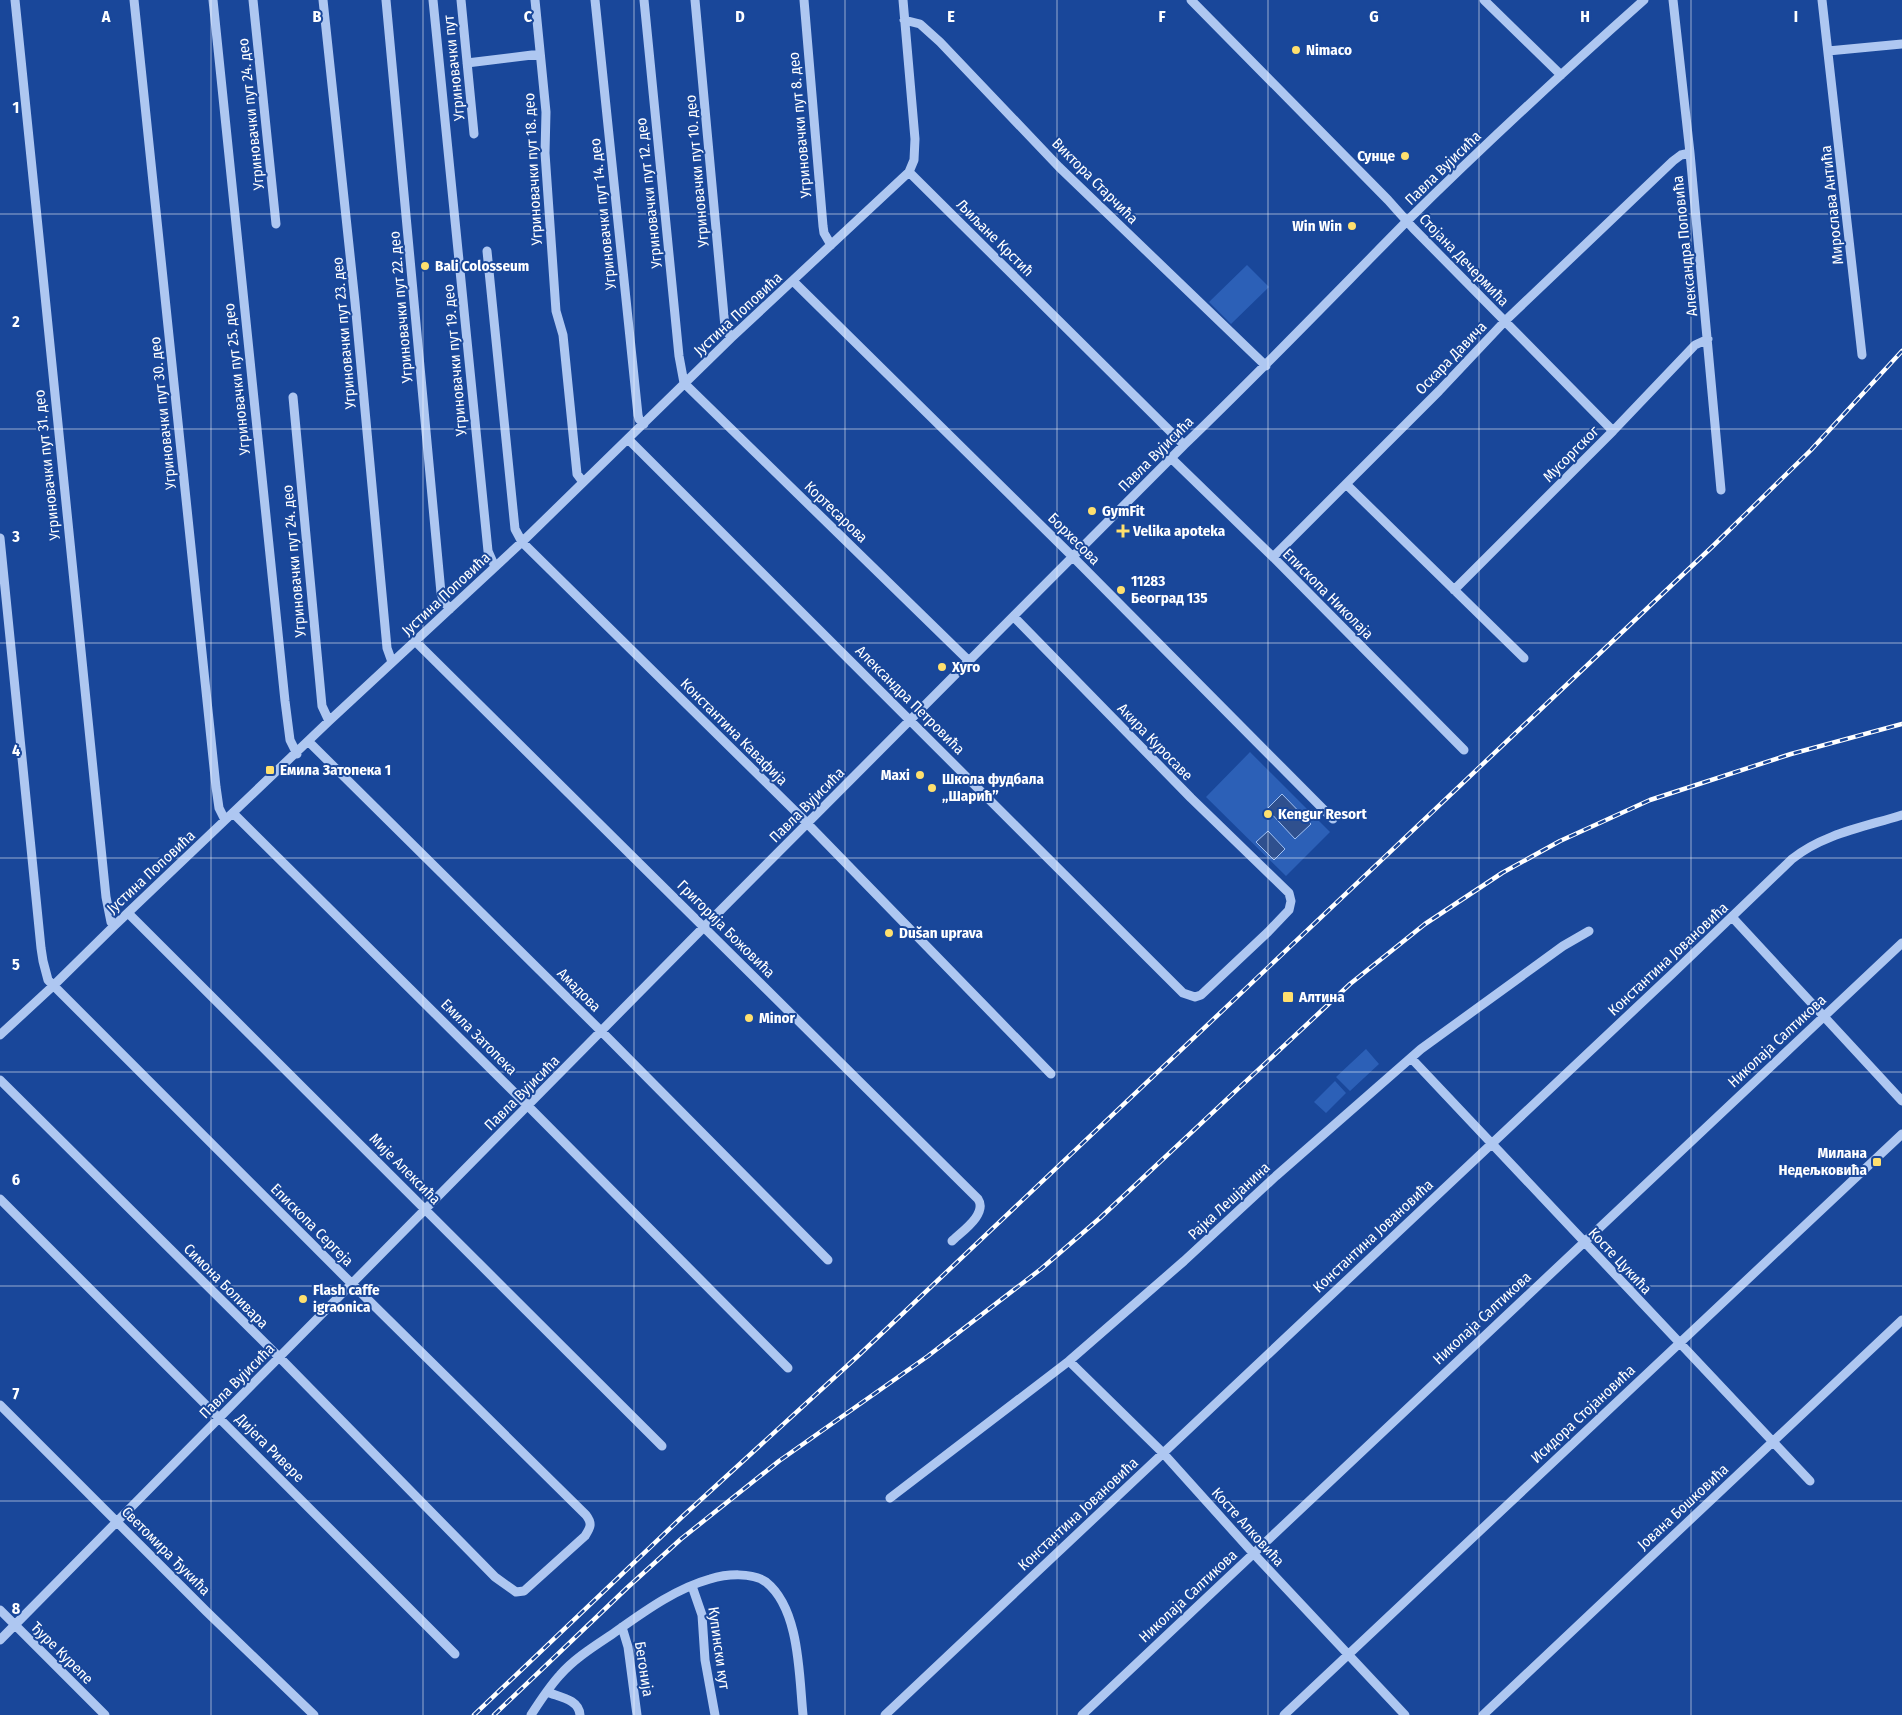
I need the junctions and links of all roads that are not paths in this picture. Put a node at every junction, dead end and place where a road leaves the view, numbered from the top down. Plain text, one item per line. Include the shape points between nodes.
1 (15, 0) edge
2 (134, 0) edge
3 (213, 0) edge
4 (253, 0) edge
5 (323, 0) edge
6 (386, 0) edge
7 (433, 0) edge
8 (461, 0) edge
9 (535, 0) edge
10 (595, 0) edge
11 (644, 0) edge
12 (695, 0) edge
13 (804, 0) edge
14 (903, 0) edge
15 (1191, 0) edge
16 (1484, 0) edge
17 (1644, 0) edge
18 (1673, 0) edge
19 (1822, 0) edge
20 (904, 20) junction
21 (1902, 44) edge
22 (1828, 51) junction
23 (540, 54) junction
24 (467, 63) junction
25 (1561, 76) junction
26 (474, 134) dead end
27 (1690, 153) junction
28 (909, 172) junction
29 (1407, 222) junction
30 (276, 224) dead end
31 (831, 245) junction
32 (487, 250) dead end
33 (793, 281) junction
34 (1505, 321) junction
35 (731, 338) junction
36 (1708, 339) junction
37 (1862, 355) dead end
38 (1266, 366) junction
39 (684, 383) junction
40 (293, 396) dead end
41 (644, 424) junction
42 (1613, 430) junction
43 (628, 439) junction
44 (1184, 445) junction
45 (1171, 458) junction
46 (583, 482) junction
47 (1346, 484) junction
48 (1721, 490) dead end
49 (0, 538) edge
50 (522, 542) junction
51 (1073, 557) junction
52 (1273, 557) junction
53 (495, 567) junction
54 (1454, 590) junction
55 (450, 609) junction
56 (1014, 617) junction
57 (415, 641) junction
58 (1524, 658) dead end
59 (969, 661) junction
60 (392, 662) junction
61 (911, 720) junction
62 (330, 721) junction
63 (309, 742) junction
64 (1464, 750) dead end
65 (297, 754) junction
66 (234, 813) junction
67 (1902, 815) edge
68 (1333, 819) dead end
69 (225, 820) junction
70 (808, 824) junction
71 (1280, 884) joint
72 (128, 913) junction
73 (1732, 917) junction
74 (114, 926) junction
75 (704, 927) junction
76 (1589, 931) dead end
77 (1902, 943) edge
78 (53, 986) junction
79 (1824, 1016) junction
80 (602, 1032) junction
81 (1, 1033) edge
82 (1411, 1058) junction
83 (1050, 1074) dead end
84 (0, 1080) edge
85 (1902, 1102) edge
86 (528, 1106) junction
87 (1902, 1134) edge
88 (1491, 1143) junction
89 (0, 1199) edge
90 (426, 1210) junction
91 (952, 1241) dead end
92 (1583, 1242) junction
93 (828, 1260) dead end
94 (352, 1284) junction
95 (1902, 1320) edge
96 (1679, 1343) junction
97 (279, 1358) junction
98 (1069, 1361) junction
99 (788, 1368) dead end
100 (0, 1405) edge
101 (220, 1418) junction
102 (1772, 1442) junction
103 (662, 1446) dead end
104 (1163, 1453) junction
105 (1810, 1481) dead end
106 (890, 1498) dead end
107 (117, 1520) junction
108 (591, 1526) joint
109 (1253, 1553) junction
110 (692, 1586) junction
111 (0, 1610) edge
112 (15, 1625) junction
113 (622, 1627) junction
114 (0, 1640) edge
115 (455, 1654) dead end
116 (1348, 1655) junction
117 (547, 1692) junction
118 (105, 1715) edge
119 (314, 1715) edge
120 (531, 1715) edge
121 (580, 1715) edge
122 (637, 1715) edge
123 (715, 1715) edge
124 (803, 1715) edge
125 (885, 1715) edge
126 (1082, 1715) edge
127 (1284, 1715) edge
128 (1405, 1715) edge
129 (1483, 1715) edge

1 - 74 street, Угриновачки пут 31. део via 103,877
2 - 69 street, Угриновачки пут 30. део via 216,787 219,808
3 - 65 street, Угриновачки пут 25. део via 284,691 290,740
4 - 30 street, Угриновачки пут 24. део
5 - 60 street, Угриновачки пут 23. део via 387,648
6 - 55 street, Угриновачки пут 22. део via 440,584 442,599
7 - 53 street, Угриновачки пут 19. део via 488,551
8 - 24 street, Угриновачки пут
9 - 23 street, Угриновачки пут 18. део
10 - 41 street, Угриновачки пут 14. део via 638,415
11 - 39 street, Угриновачки пут 12. део
12 - 35 street, Угриновачки пут 10. део via 725,327
13 - 31 street, Угриновачки пут 8. део via 823,226
14 - 20 street
15 - 29 street, Стојана Дечермића
16 - 25 street
17 - 25 street, Павла Вујисића
18 - 27 street, Александра Поповића
19 - 22 street, Мирослава Антића
20 - 28 street via 915,139 914,160
20 - 38 street, Виктора Старчића via 920,24 940,42 1059,167
21 - 22 street
22 - 37 street, Мирослава Антића
23 - 24 street
23 - 46 street, Угриновачки пут 18. део via 556,311 563,334 577,474
24 - 26 street, Угриновачки пут
25 - 29 street, Павла Вујисића
27 - 34 street, Оскара Давича via 1674,161
27 - 36 street, Александра Поповића
28 - 31 street, Јустина Поповића
28 - 44 street, Љиљане Крстић
29 - 34 street, Стојана Дечермића
29 - 38 street, Павла Вујисића
31 - 33 street, Јустина Поповића
32 - 50 street via 514,529
33 - 35 street, Јустина Поповића
33 - 51 street, Борхесова
34 - 42 street, Стојана Дечермића
34 - 47 street, Оскара Давича
35 - 39 street, Јустина Поповића
36 - 42 street, Мусоргског via 1695,345
36 - 48 street, Александра Поповића
38 - 44 street, Павла Вујисића
39 - 41 street, Јустина Поповића
39 - 59 street, Кортесарова
40 - 62 street, Угриновачки пут 24. део via 322,706
41 - 43 street, Јустина Поповића
42 - 54 street, Мусоргског
43 - 46 street, Јустина Поповића
43 - 61 street, Александра Петровића
44 - 45 street, Павла Вујисића
45 - 51 street, Павла Вујисића
45 - 52 street, Епископа Николаја
46 - 50 street, Јустина Поповића
47 - 52 street, Оскара Давича
47 - 54 street
49 - 78 street via 41,948 45,972
50 - 53 street, Јустина Поповића
50 - 70 street, Константина Кавафија
51 - 56 street, Павла Вујисића
51 - 68 street, Борхесова
52 - 64 street, Епископа Николаја
53 - 55 street, Јустина Поповића
54 - 58 street
55 - 57 street, Јустина Поповића
56 - 59 street, Павла Вујисића
56 - 71 street, Акира Куросаве
57 - 60 street, Јустина Поповића
57 - 75 street, Григорија Божовића
59 - 61 street, Павла Вујисића
60 - 62 street, Јустина Поповића
61 - 70 street, Павла Вујисића
61 - 71 street, Александра Петровића via 1189,996 1196,997 1207,990 1289,910 1289,893
62 - 63 street, Јустина Поповића
63 - 65 street, Јустина Поповића
63 - 80 street, Амадова
65 - 66 street, Јустина Поповића
66 - 69 street, Јустина Поповића
66 - 86 street, Емила Затопека
67 - 73 street, Константина Јовановића via 1808,847
69 - 72 street, Јустина Поповића
70 - 75 street, Павла Вујисића
70 - 83 street, Константина Кавафија
72 - 74 street, Јустина Поповића
72 - 90 street, Мије Алексића
73 - 79 street
73 - 88 street, Константина Јовановића
74 - 78 street, Јустина Поповића
75 - 80 street, Павла Вујисића
75 - 91 street, Григорија Божовића via 978,1199 979,1213
76 - 82 street, Рајка Лешјанина via 1562,946
77 - 79 street, Николаја Салтикова
78 - 81 street, Јустина Поповића
78 - 94 street, Епископа Сергеја
79 - 85 street
79 - 92 street, Николаја Салтикова
80 - 86 street, Павла Вујисића
80 - 93 street, Амадова
82 - 88 street, Косте Цукића
82 - 98 street, Рајка Лешјанина
84 - 97 street, Симона Боливара
86 - 90 street, Павла Вујисића
86 - 99 street, Емила Затопека
87 - 96 street, Исидора Стојановића
88 - 92 street, Косте Цукића
88 - 104 street, Константина Јовановића
89 - 101 street, Дијега Ривере
90 - 94 street, Павла Вујисића
90 - 103 street, Мије Алексића
92 - 96 street, Косте Цукића
92 - 109 street, Николаја Салтикова
94 - 97 street, Павла Вујисића
94 - 108 street, Епископа Сергеја via 586,1515
95 - 102 street, Јована Бошковића
96 - 102 street, Косте Цукића
96 - 116 street, Исидора Стојановића
97 - 101 street, Павла Вујисића
97 - 108 street, Симона Боливара via 495,1577 516,1592 524,1591 585,1536
98 - 104 street, Косте Алковића
98 - 106 street, Рајка Лешјанина
100 - 107 street, Светомира Ђукића
101 - 107 street, Павла Вујисића
101 - 115 street, Дијега Ривере
102 - 105 street, Косте Цукића
102 - 129 street, Јована Бошковића
104 - 109 street, Косте Алковића
104 - 125 street, Константина Јовановића
107 - 112 street, Павла Вујисића
107 - 119 street, Светомира Ђукића
109 - 116 street, Косте Алковића
109 - 126 street, Николаја Салтикова
110 - 113 street
110 - 123 street, Купински кут via 702,1616 705,1660
110 - 124 street via 724,1576 741,1576 761,1580 774,1591 794,1633
111 - 112 street, Ђуре Курепе
112 - 114 street, Павла Вујисића
112 - 118 street, Ђуре Курепе
113 - 117 street via 573,1662
113 - 122 street, Бегонија via 628,1647
116 - 127 street, Исидора Стојановића
116 - 128 street, Косте Алковића
117 - 120 street
117 - 121 street via 576,1704

